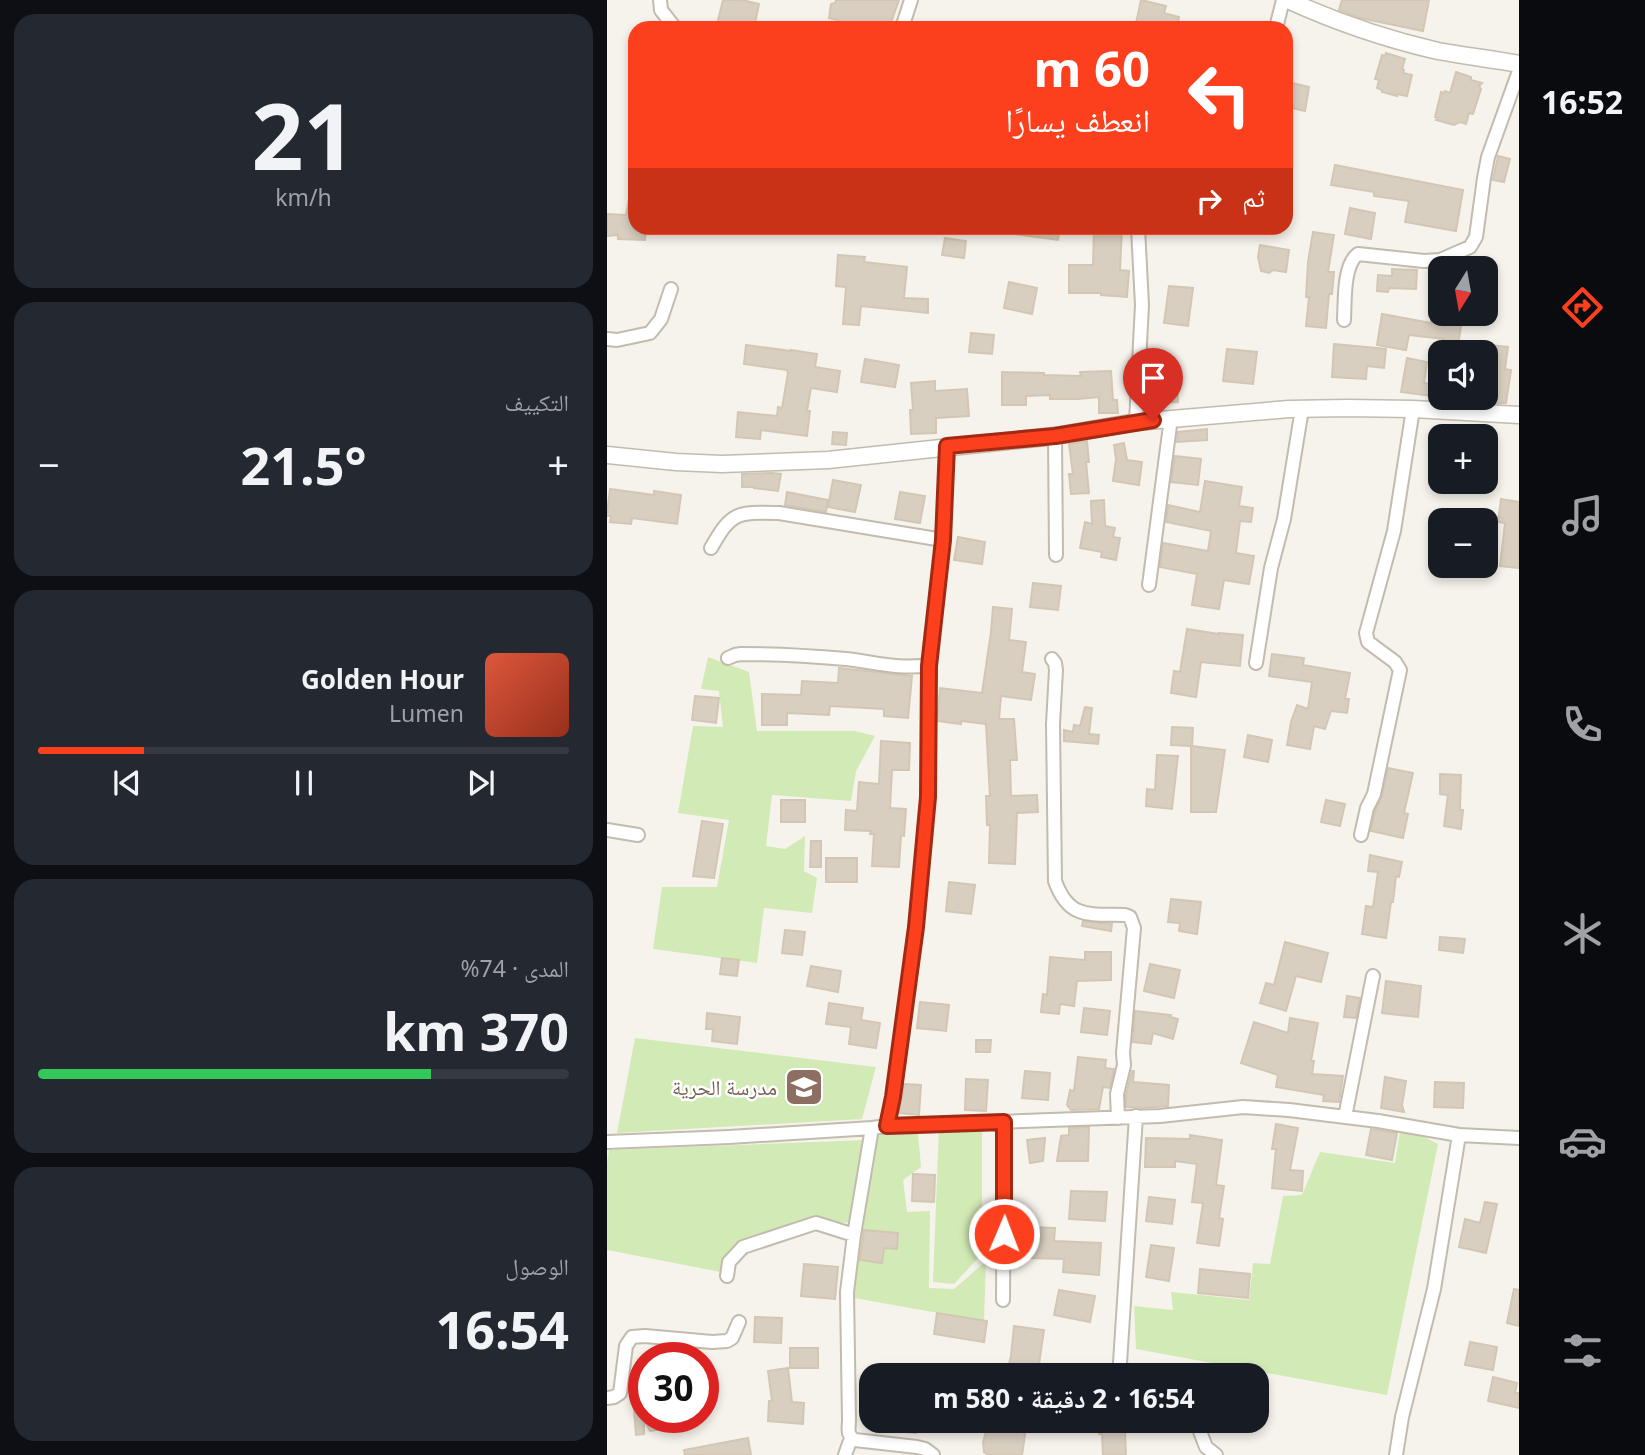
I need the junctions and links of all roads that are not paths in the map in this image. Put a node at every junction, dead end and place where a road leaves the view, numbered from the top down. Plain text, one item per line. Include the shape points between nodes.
1 (660, 0) edge
2 (911, 0) edge
3 (1283, 0) edge
4 (1288, 0) edge
5 (670, 21) edge
6 (904, 21) edge
7 (1278, 21) edge
8 (1519, 64) edge
9 (1519, 71) edge
10 (1138, 235) edge
11 (671, 289) dead end
12 (1344, 320) dead end
13 (607, 339) edge
14 (1302, 409) junction
15 (1413, 409) junction
16 (1519, 415) edge
17 (1171, 418) junction
18 (1136, 422) junction
19 (1055, 436) junction
20 (947, 446) junction
21 (607, 455) edge
22 (943, 540) junction
23 (710, 548) dead end
24 (1056, 555) dead end
25 (1149, 585) dead end
26 (728, 658) dead end
27 (1052, 659) dead end
28 (1256, 663) dead end
29 (929, 666) junction
30 (607, 830) edge
31 (637, 835) dead end
32 (1361, 835) dead end
33 (1373, 976) dead end
34 (1136, 1116) junction
35 (1345, 1117) junction
36 (1118, 1118) junction
37 (1004, 1122) junction
38 (887, 1126) junction
39 (872, 1128) junction
40 (1459, 1135) junction
41 (1519, 1138) edge
42 (607, 1142) edge
43 (854, 1235) junction
44 (727, 1276) dead end
45 (1003, 1300) dead end
46 (739, 1322) dead end
47 (1120, 1363) edge
48 (607, 1398) edge
49 (1201, 1433) edge
50 (851, 1438) junction
51 (845, 1455) edge
52 (933, 1455) edge
53 (1216, 1455) edge
54 (1396, 1455) edge

1 - 5 street
2 - 6 street
3 - 7 street
4 - 8 street via 1326,18 1392,39
9 - 12 street via 1488,157 1476,237 1470,247 1432,261 1358,254 1348,270
10 - 18 street via 1142,305
11 - 13 street via 661,319 650,333
14 - 15 street
14 - 17 street
14 - 28 street
15 - 16 street
15 - 32 street via 1394,531 1366,633 1368,642 1400,670
17 - 18 street
17 - 25 street
18 - 19 street
19 - 20 street
19 - 24 street
20 - 21 street via 828,460 722,464
20 - 22 street
22 - 23 street via 753,512 731,518
22 - 29 street
26 - 29 street via 801,655 895,667
27 - 36 street via 1056,670 1055,881 1072,909 1126,915 1134,928
29 - 38 street via 928,797 916,927
30 - 31 street
33 - 35 street
34 - 35 street via 1243,1107
34 - 36 street
34 - 47 street
35 - 40 street
36 - 37 street
37 - 38 street
37 - 45 street
38 - 39 street
39 - 42 street
39 - 43 street
40 - 41 street
40 - 54 street via 1434,1289 1401,1416
43 - 44 street via 816,1223 743,1247 729,1262
43 - 50 street via 847,1292
46 - 48 street via 727,1341 632,1337 626,1346 620,1393
49 - 53 street via 1206,1447
50 - 51 street
50 - 52 street via 925,1448

